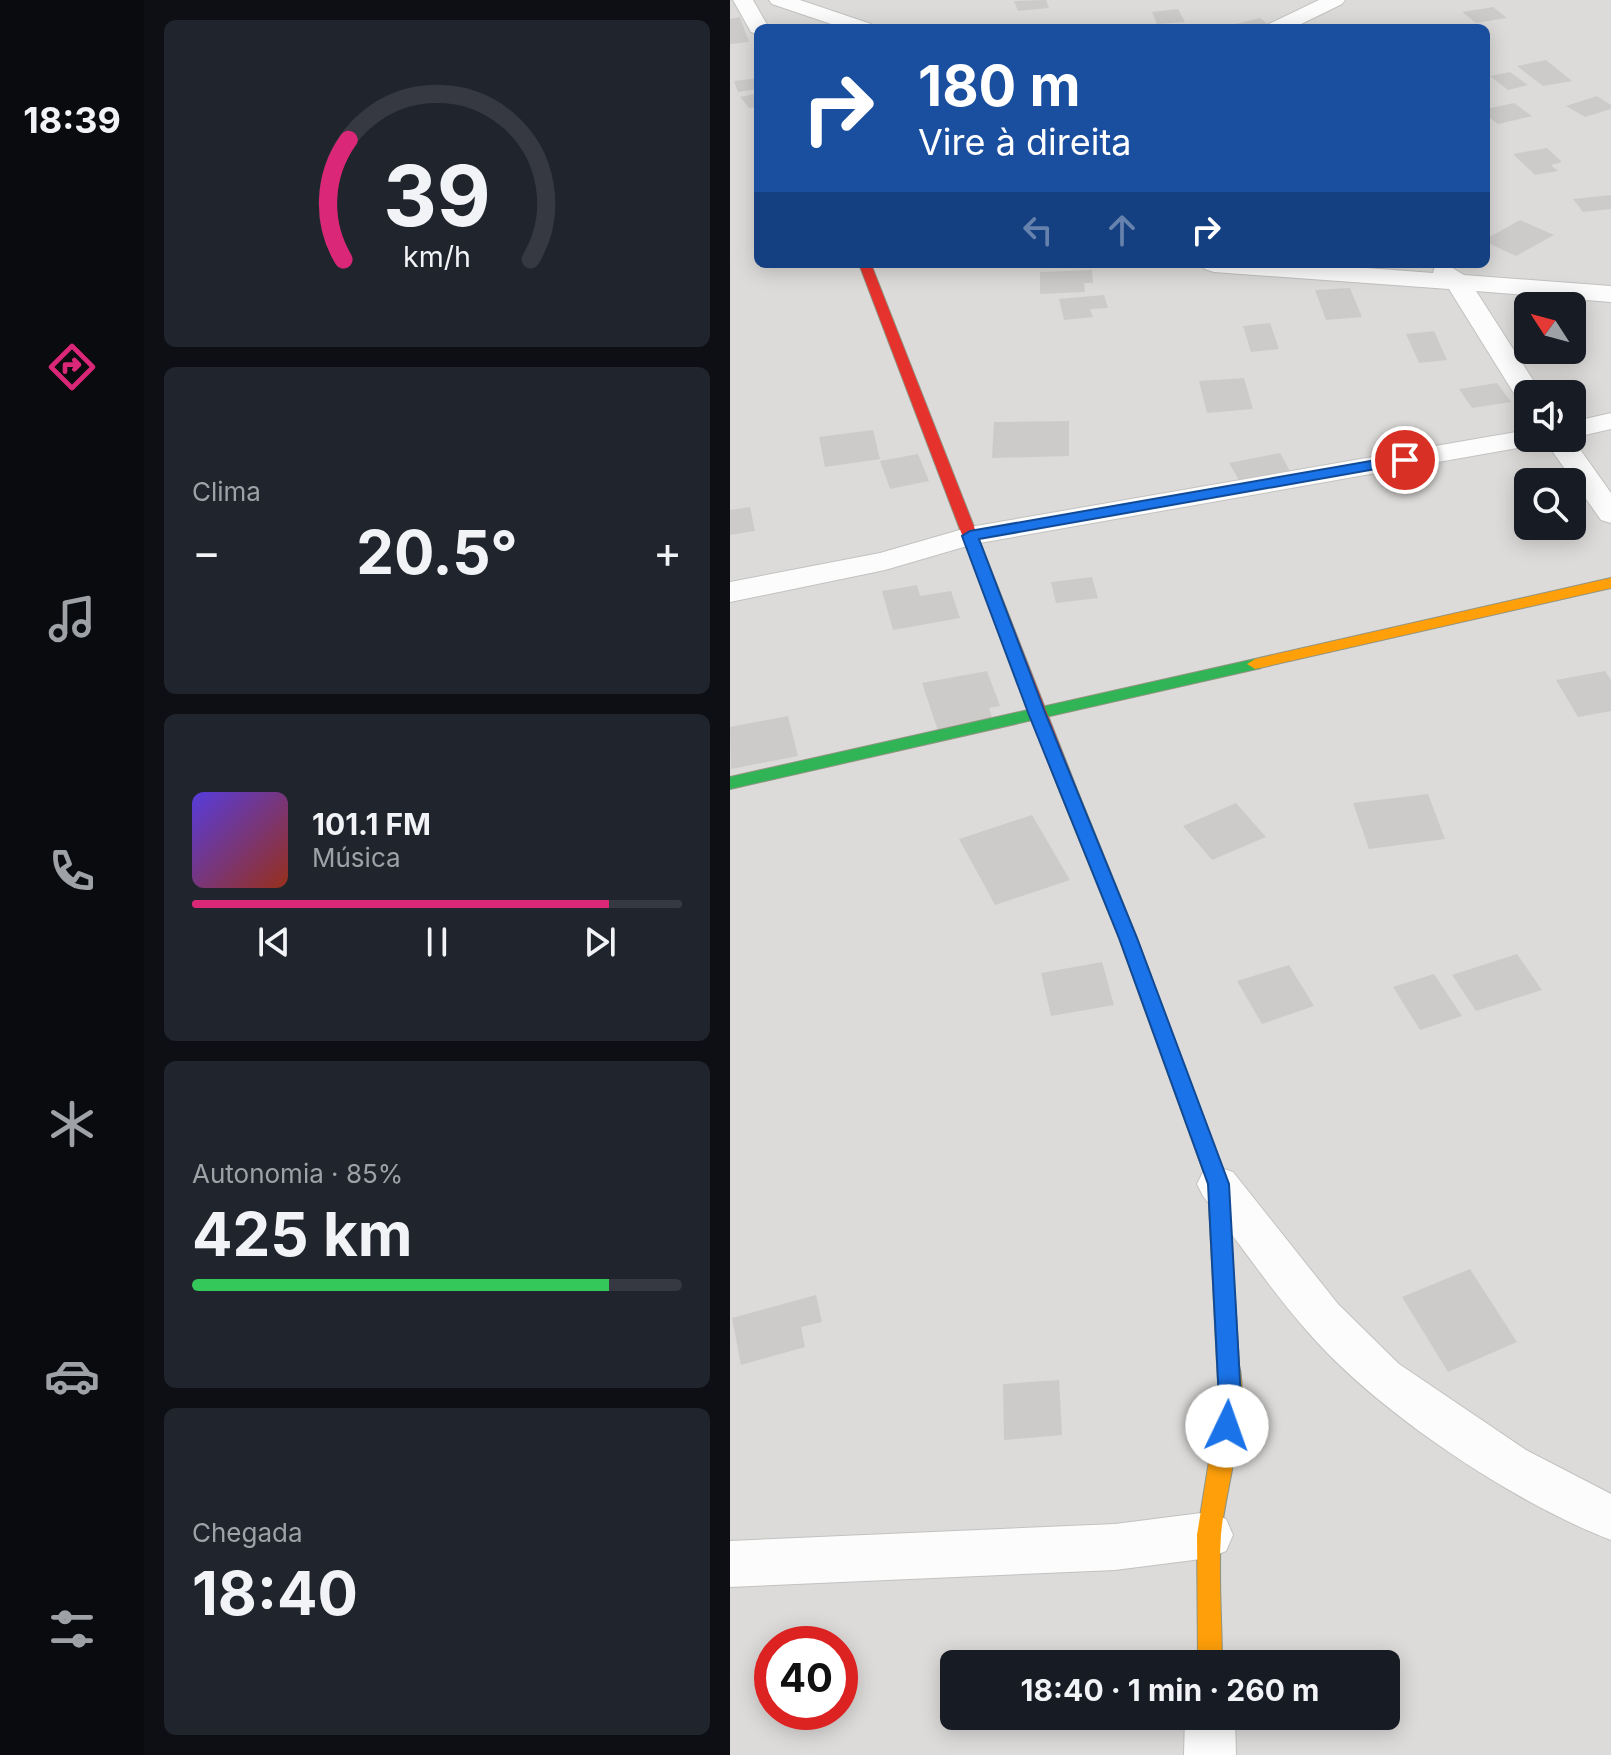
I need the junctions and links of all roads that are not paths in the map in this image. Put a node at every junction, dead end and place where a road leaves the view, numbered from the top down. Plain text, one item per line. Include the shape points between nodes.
1 (743, 0) edge
2 (779, 0) edge
3 (1335, 0) edge
4 (756, 24) edge
5 (852, 24) edge
6 (1284, 24) edge
7 (867, 268) edge
8 (1268, 268) edge
9 (1441, 268) edge
10 (1457, 282) junction
11 (1611, 294) edge
12 (1519, 380) edge
13 (1611, 421) edge
14 (1586, 427) edge
15 (1514, 441) edge
16 (1567, 452) edge
17 (1611, 514) edge
18 (970, 536) junction
19 (1611, 583) edge
20 (730, 592) edge
21 (1038, 715) junction
22 (730, 783) edge
23 (1218, 1184) junction
24 (1611, 1518) edge
25 (1209, 1535) junction
26 (730, 1564) edge
27 (1210, 1650) edge
28 (1210, 1730) edge
29 (1210, 1755) edge

1 - 4 street
2 - 5 street
3 - 6 street
7 - 18 street
8 - 10 street
9 - 10 street
10 - 11 street
10 - 12 street
13 - 14 street
15 - 18 street
16 - 17 street
18 - 20 street via 885,561
18 - 21 street
19 - 21 street
21 - 22 street
21 - 23 street via 1128,938
23 - 24 street via 1323,1318 1383,1378 1510,1465
23 - 25 street via 1230,1400
25 - 26 street via 1115,1547
25 - 27 street
28 - 29 street

